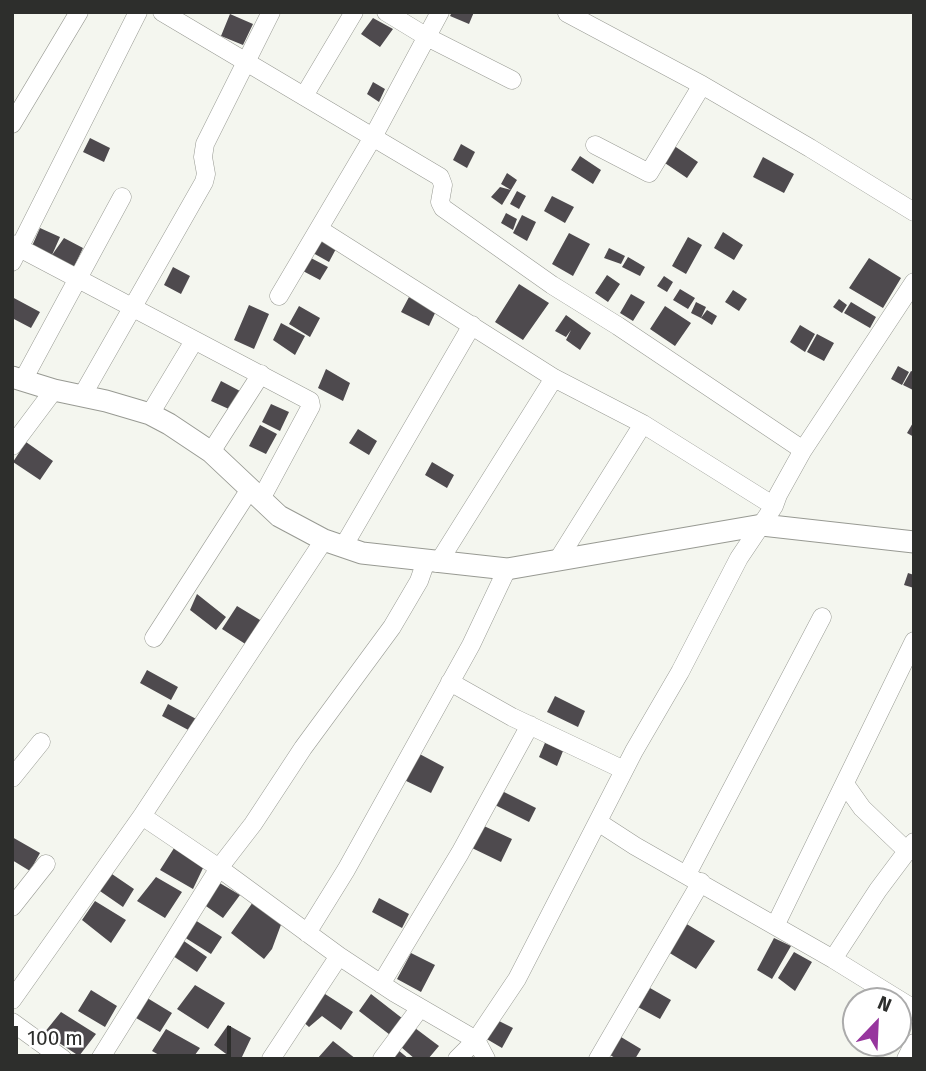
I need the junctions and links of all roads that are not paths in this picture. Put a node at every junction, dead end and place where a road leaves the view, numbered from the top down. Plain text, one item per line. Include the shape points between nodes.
1 (79, 12) edge
2 (138, 12) edge
3 (162, 12) edge
4 (271, 12) edge
5 (354, 12) edge
6 (386, 12) edge
7 (440, 12) edge
8 (568, 13) edge
9 (427, 37) junction
10 (248, 62) junction
11 (512, 80) dead end
12 (702, 85) junction
13 (304, 96) junction
14 (12, 124) edge
15 (373, 137) junction
16 (596, 145) dead end
17 (122, 197) dead end
18 (914, 212) edge
19 (319, 229) junction
20 (15, 252) edge
21 (77, 278) junction
22 (914, 282) edge
23 (279, 296) dead end
24 (134, 307) junction
25 (472, 325) junction
26 (194, 341) junction
27 (261, 374) junction
28 (554, 378) junction
29 (18, 379) edge
30 (54, 390) junction
31 (82, 396) junction
32 (150, 414) junction
33 (643, 424) junction
34 (12, 446) edge
35 (803, 450) junction
36 (211, 452) junction
37 (256, 494) junction
38 (774, 506) junction
39 (762, 525) junction
40 (914, 542) edge
41 (333, 543) junction
42 (559, 558) junction
43 (432, 562) junction
44 (507, 569) junction
45 (822, 617) dead end
46 (154, 638) dead end
47 (914, 641) edge
48 (450, 682) junction
49 (530, 725) junction
50 (41, 742) dead end
51 (624, 770) junction
52 (12, 778) edge
53 (845, 783) junction
54 (142, 816) junction
55 (598, 822) junction
56 (910, 847) edge
57 (46, 864) dead end
58 (219, 868) junction
59 (694, 878) junction
60 (12, 907) edge
61 (775, 926) junction
62 (307, 933) junction
63 (339, 956) junction
64 (833, 959) junction
65 (382, 984) junction
66 (12, 1000) edge
67 (420, 1008) junction
68 (914, 1009) edge
69 (12, 1022) edge
70 (476, 1040) junction
71 (914, 1043) edge
72 (38, 1052) edge
73 (63, 1059) edge
74 (100, 1059) edge
75 (271, 1059) edge
76 (382, 1059) edge
77 (457, 1059) edge
78 (486, 1059) edge
79 (598, 1059) edge
80 (906, 1059) edge

1 - 14 street
2 - 20 street
3 - 10 street
4 - 10 street
5 - 13 street
6 - 9 street
7 - 9 street
8 - 12 street
9 - 11 street
9 - 15 street
10 - 13 street
10 - 24 street via 205,144 204,183
12 - 16 street via 649,173
12 - 18 street
13 - 15 street
15 - 19 street
15 - 35 street via 440,177 443,208
17 - 21 street
19 - 23 street
19 - 25 street
20 - 21 street
21 - 24 street
21 - 29 street
22 - 35 street
24 - 26 street
24 - 31 street
25 - 28 street
25 - 41 street
26 - 27 street
26 - 32 street
27 - 36 street
27 - 37 street via 311,404
28 - 33 street
28 - 43 street
29 - 30 street
30 - 31 street
30 - 34 street
31 - 32 street
32 - 36 street
33 - 38 street
33 - 42 street
35 - 38 street
36 - 37 street
37 - 41 street via 279,516
37 - 46 street
38 - 39 street
39 - 40 street
39 - 42 street
39 - 51 street via 738,558
41 - 43 street via 362,553
41 - 54 street
42 - 44 street
43 - 44 street
43 - 58 street via 392,627
44 - 48 street
45 - 59 street
47 - 53 street
48 - 49 street
48 - 62 street
49 - 51 street
49 - 65 street
50 - 52 street
51 - 55 street
53 - 56 street via 862,808
53 - 61 street
54 - 58 street
54 - 66 street
55 - 59 street
55 - 70 street via 517,979
56 - 64 street
57 - 60 street
58 - 62 street
58 - 74 street
59 - 61 street
59 - 79 street
61 - 64 street
62 - 63 street
63 - 65 street
63 - 75 street
64 - 68 street
65 - 67 street
67 - 70 street
67 - 76 street
69 - 72 street
70 - 77 street
70 - 78 street
71 - 80 street
72 - 73 street

